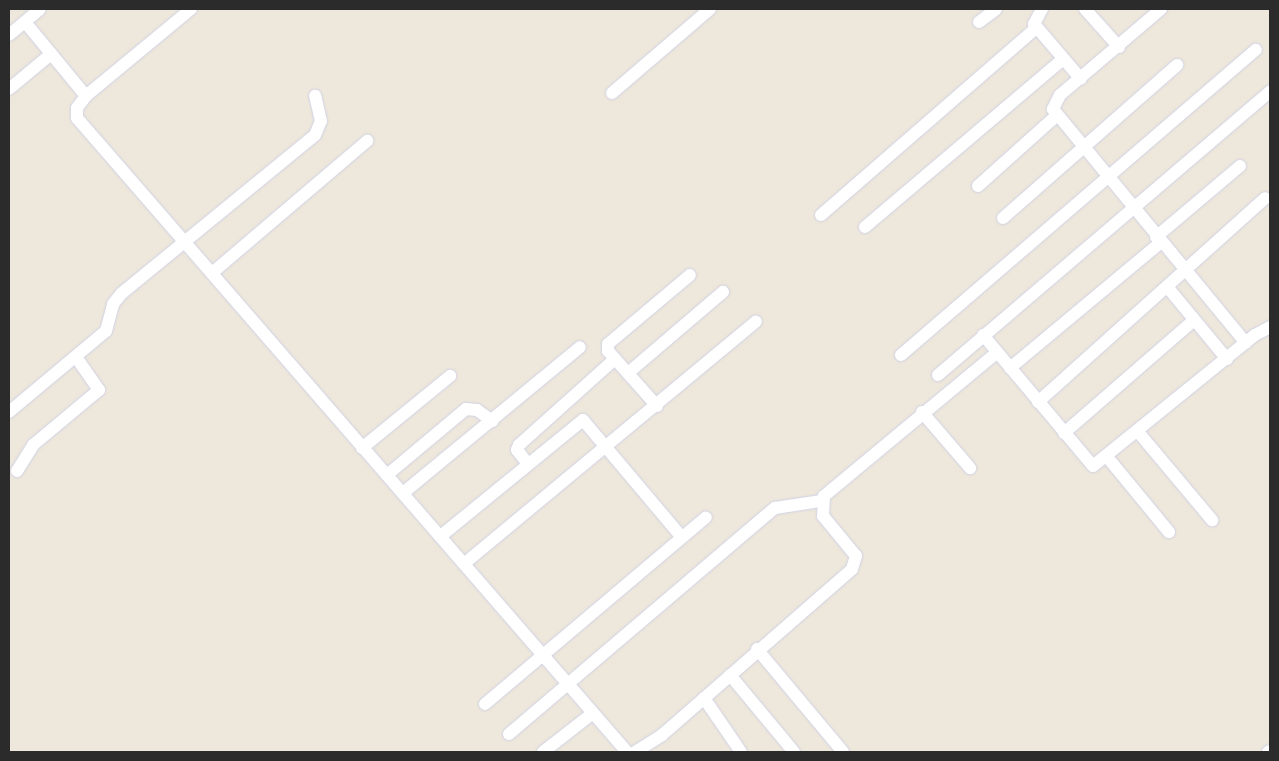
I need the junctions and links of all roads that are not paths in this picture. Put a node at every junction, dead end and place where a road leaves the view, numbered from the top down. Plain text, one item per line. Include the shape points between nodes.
1 (40, 9) edge
2 (710, 9) edge
3 (996, 9) edge
4 (1042, 9) edge
5 (1085, 9) edge
6 (188, 10) edge
7 (1156, 10) edge
8 (25, 22) junction
9 (979, 22) dead end
10 (1036, 28) junction
11 (9, 35) edge
12 (1119, 47) junction
13 (1256, 50) dead end
14 (51, 54) junction
15 (1063, 59) junction
16 (1177, 65) dead end
17 (1081, 79) junction
18 (9, 89) edge
19 (1270, 91) edge
20 (612, 93) dead end
21 (86, 96) junction
22 (315, 96) dead end
23 (1056, 115) junction
24 (367, 141) dead end
25 (1083, 147) junction
26 (1240, 166) dead end
27 (1109, 177) junction
28 (978, 186) dead end
29 (1265, 198) dead end
30 (1134, 209) junction
31 (821, 215) dead end
32 (1003, 218) dead end
33 (865, 227) dead end
34 (1158, 240) junction
35 (185, 242) junction
36 (212, 274) junction
37 (1185, 274) junction
38 (690, 275) dead end
39 (1169, 289) junction
40 (722, 292) dead end
41 (1194, 320) junction
42 (756, 321) dead end
43 (1270, 328) edge
44 (983, 335) junction
45 (1246, 343) junction
46 (580, 347) dead end
47 (996, 353) junction
48 (901, 355) dead end
49 (76, 358) junction
50 (615, 359) junction
51 (1227, 359) junction
52 (1010, 368) junction
53 (628, 373) junction
54 (938, 375) dead end
55 (450, 376) dead end
56 (1038, 402) junction
57 (657, 406) junction
58 (9, 412) edge
59 (922, 412) junction
60 (492, 421) junction
61 (1064, 433) junction
62 (1139, 433) junction
63 (608, 447) junction
64 (362, 448) junction
65 (1108, 458) junction
66 (528, 464) junction
67 (970, 468) dead end
68 (18, 471) dead end
69 (387, 475) junction
70 (404, 493) junction
71 (821, 501) junction
72 (706, 517) dead end
73 (1212, 520) dead end
74 (1169, 532) dead end
75 (442, 535) junction
76 (680, 535) junction
77 (465, 563) junction
78 (757, 649) junction
79 (544, 655) junction
80 (730, 675) junction
81 (567, 684) junction
82 (704, 698) junction
83 (485, 704) dead end
84 (592, 713) junction
85 (509, 734) dead end
86 (653, 748) edge
87 (619, 750) edge
88 (543, 752) edge
89 (635, 752) edge
90 (741, 752) edge
91 (794, 752) edge
92 (843, 752) edge

1 - 8 street
2 - 20 street
3 - 9 street
4 - 10 street via 1034,20
5 - 12 street
6 - 21 street
7 - 12 street
8 - 11 street
8 - 14 street
10 - 15 street
10 - 31 street
12 - 17 street
13 - 27 street
14 - 18 street
14 - 21 street
15 - 17 street
15 - 33 street
16 - 25 street
17 - 23 street via 1056,100
19 - 30 street
21 - 35 street via 77,108 77,118
22 - 35 street via 321,121 315,135
23 - 25 street
23 - 28 street
24 - 36 street
25 - 27 street
25 - 32 street
26 - 34 street
27 - 30 street
27 - 48 street
29 - 37 street via 1202,253
30 - 34 street
30 - 44 street
34 - 37 street
34 - 52 street
35 - 36 street
35 - 49 street via 117,298 106,332
36 - 64 street
37 - 39 street
37 - 45 street
38 - 50 street via 608,344
39 - 41 street
39 - 56 street
40 - 53 street
41 - 51 street
41 - 61 street
42 - 57 street
43 - 45 street
44 - 47 street
44 - 54 street
45 - 51 street
46 - 60 street
47 - 52 street
47 - 59 street
49 - 58 street
49 - 68 street via 99,390 33,445
50 - 53 street
50 - 66 street via 519,445 518,450
51 - 62 street
52 - 56 street
53 - 57 street
55 - 64 street
56 - 61 street
57 - 63 street
59 - 67 street
59 - 71 street
60 - 69 street via 466,408
60 - 70 street
61 - 65 street via 1093,466
62 - 65 street
62 - 73 street
63 - 66 street via 583,420
63 - 76 street
63 - 77 street
64 - 69 street
65 - 74 street
66 - 75 street
69 - 70 street
70 - 75 street
71 - 78 street via 823,516 857,561
71 - 81 street via 775,508
72 - 76 street
75 - 77 street
76 - 79 street via 641,575
77 - 79 street
78 - 80 street
78 - 92 street
79 - 81 street
79 - 83 street
80 - 82 street
80 - 91 street
81 - 84 street
81 - 85 street
82 - 86 street
82 - 90 street
84 - 87 street
84 - 88 street
86 - 89 street

